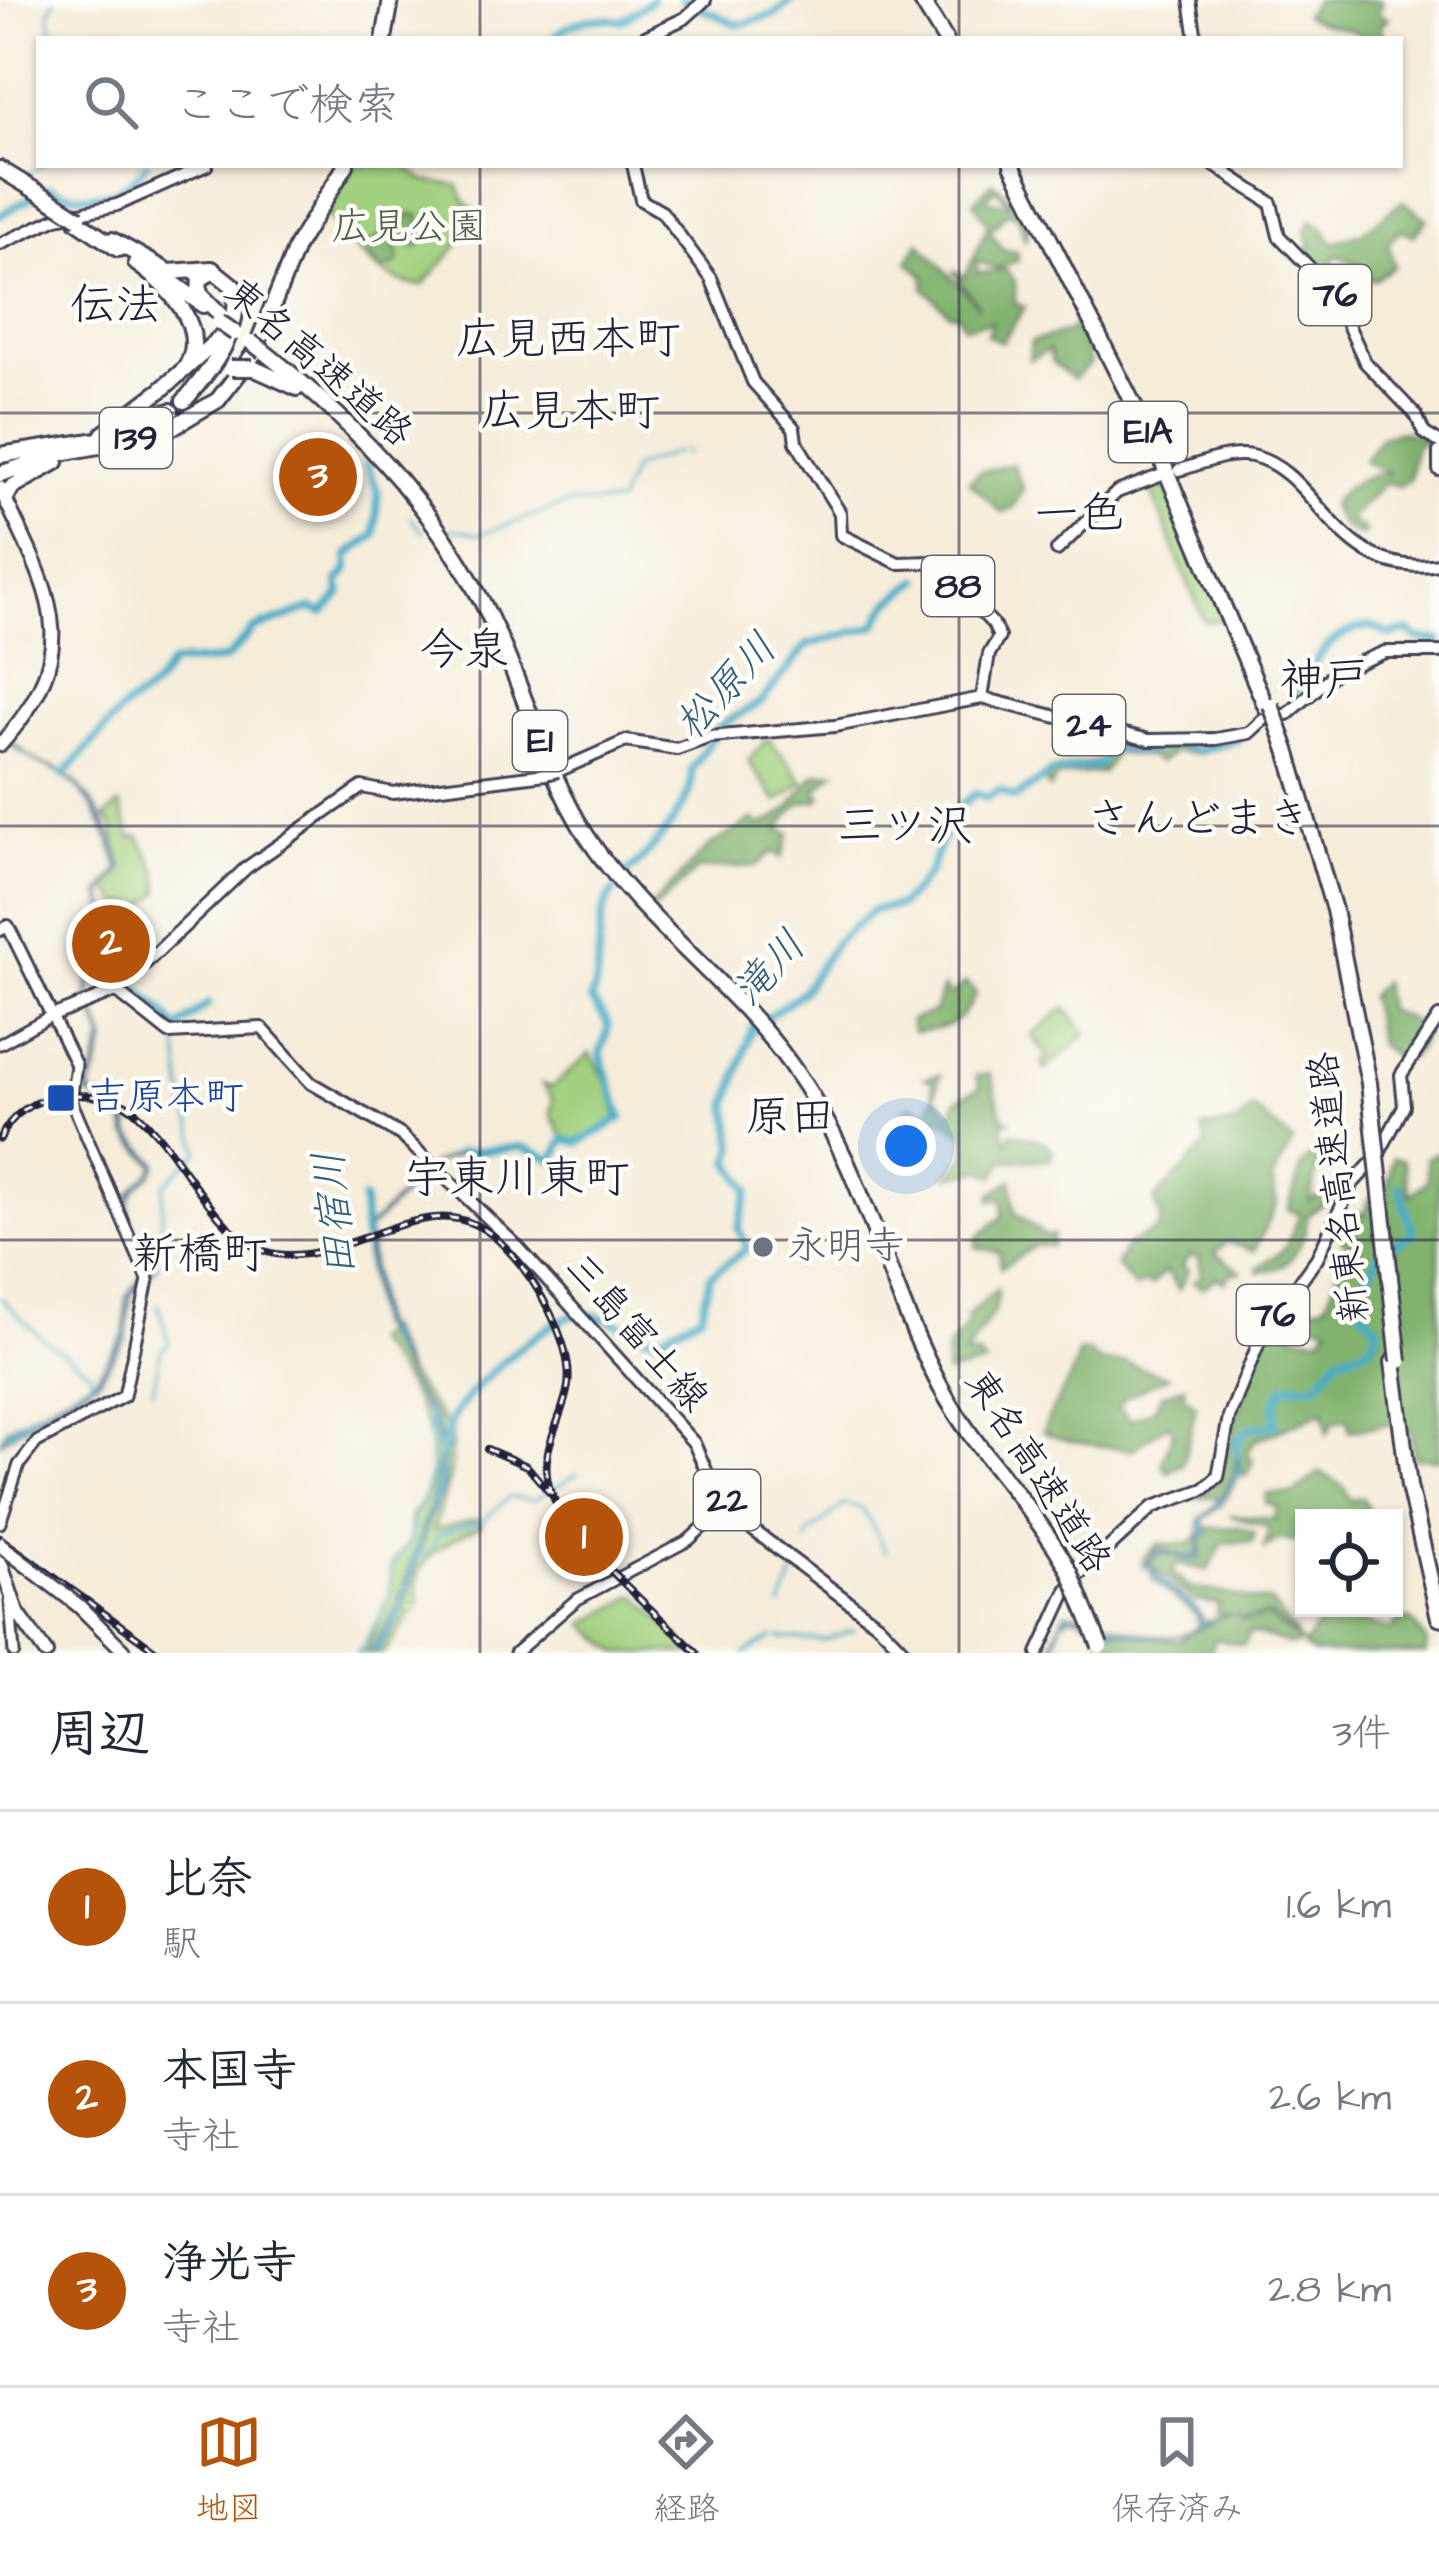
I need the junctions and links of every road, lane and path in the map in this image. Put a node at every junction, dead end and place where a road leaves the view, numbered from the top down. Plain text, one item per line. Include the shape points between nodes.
1 (393, 0) edge
2 (918, 0) edge
3 (1190, 0) edge
4 (700, 5) edge
5 (675, 24) junction
6 (386, 36) edge
7 (648, 36) edge
8 (679, 36) edge
9 (940, 36) edge
10 (1196, 36) edge
11 (200, 168) edge
12 (342, 168) edge
13 (635, 168) edge
14 (1016, 168) edge
15 (1219, 168) edge
16 (0, 171) edge
17 (317, 208) junction
18 (107, 239) junction
19 (0, 244) edge
20 (229, 325) junction
21 (248, 359) junction
22 (175, 380) junction
23 (155, 395) junction
24 (170, 413) junction
25 (134, 436) junction
26 (92, 438) junction
27 (1439, 442) edge
28 (73, 451) junction
29 (1439, 452) edge
30 (1179, 470) dead end
31 (1439, 470) edge
32 (5, 475) edge
33 (1162, 475) dead end
34 (1057, 550) dead end
35 (1439, 564) edge
36 (1439, 652) edge
37 (982, 698) junction
38 (3, 741) edge
39 (4, 928) edge
40 (116, 991) junction
41 (52, 1016) junction
42 (1439, 1017) edge
43 (0, 1044) edge
44 (1404, 1436) junction
45 (729, 1503) junction
46 (0, 1524) edge
47 (0, 1547) edge
48 (0, 1562) edge
49 (1070, 1578) junction
50 (1439, 1596) edge
51 (14, 1616) junction
52 (1439, 1618) edge
53 (1098, 1650) edge
54 (14, 1653) edge
55 (46, 1653) edge
56 (124, 1653) edge
57 (515, 1653) edge
58 (906, 1653) edge
59 (1038, 1653) edge

1 - 6 highway
2 - 9 highway
3 - 10 main road
4 - 5 main road
5 - 7 main road
5 - 8 main road
11 - 19 main road
12 - 17 highway, 139
13 - 37 main road, 88 via 641,200 662,212 711,278 753,382 794,428 840,513 841,535 894,562 933,562 988,616 999,637
14 - 44 highway, 新東名高速道路 / E1A, bridge via 1162,461 1285,751 1366,1084
15 - 27 main road, 76 via 1271,202 1280,236 1333,292 1367,365
16 - 18 highway, 東名高速道路, bridge
17 - 21 highway, 139 via 285,262
17 - 21 highway, 139
18 - 20 highway, 東名高速道路
18 - 22 highway via 159,282 187,319 194,350
18 - 24 highway via 169,272 212,269 233,286 225,344
20 - 21 highway, 東名高速道路
20 - 22 highway via 199,293 207,273 231,288 231,320 208,354
21 - 24 highway
21 - 24 highway, 139 via 206,402
21 - 25 highway via 195,422
21 - 32 highway, 139 via 202,412 159,435 66,452
21 - 49 highway, 東名高速道路 / E1 via 358,438 415,502 465,577 585,839 631,900 755,1024 809,1091 847,1156 948,1400
22 - 23 highway
23 - 25 highway via 134,418
23 - 26 highway
24 - 25 highway via 142,413
24 - 26 highway
25 - 28 highway
26 - 28 highway
28 - 32 highway
28 - 32 highway
29 - 31 main road
30 - 35 main road via 1260,458 1373,555
32 - 38 highway via 51,602 55,646 40,692
33 - 34 main road via 1117,492
36 - 37 main road, 24 via 1384,652 1336,672 1288,714 1211,740 1149,740
37 - 40 main road, 24 via 670,750 626,741 552,772 393,793 362,787 246,868
39 - 41 main road
40 - 41 main road
40 - 45 main road, 三島富士線 / 22 via 172,1032 258,1028 311,1083 396,1132 694,1443
41 - 43 main road
41 - 46 main road via 76,1063 70,1100 146,1277 122,1399 38,1442 19,1465
42 - 49 main road, 76 via 1401,1075 1403,1106 1377,1157 1352,1184 1317,1259 1259,1338 1228,1417 1218,1477 1153,1507
44 - 50 highway, 新東名高速道路 / E1A
44 - 52 highway, 新東名高速道路 / E1A
45 - 57 main road via 689,1540 576,1600
45 - 58 main road, 三島富士線 / 22
46 - 48 main road
47 - 56 highway, bridge via 52,1583
48 - 51 highway
49 - 53 highway, 東名高速道路 / E1, bridge
49 - 59 main road, 76
51 - 54 main road
51 - 55 highway

